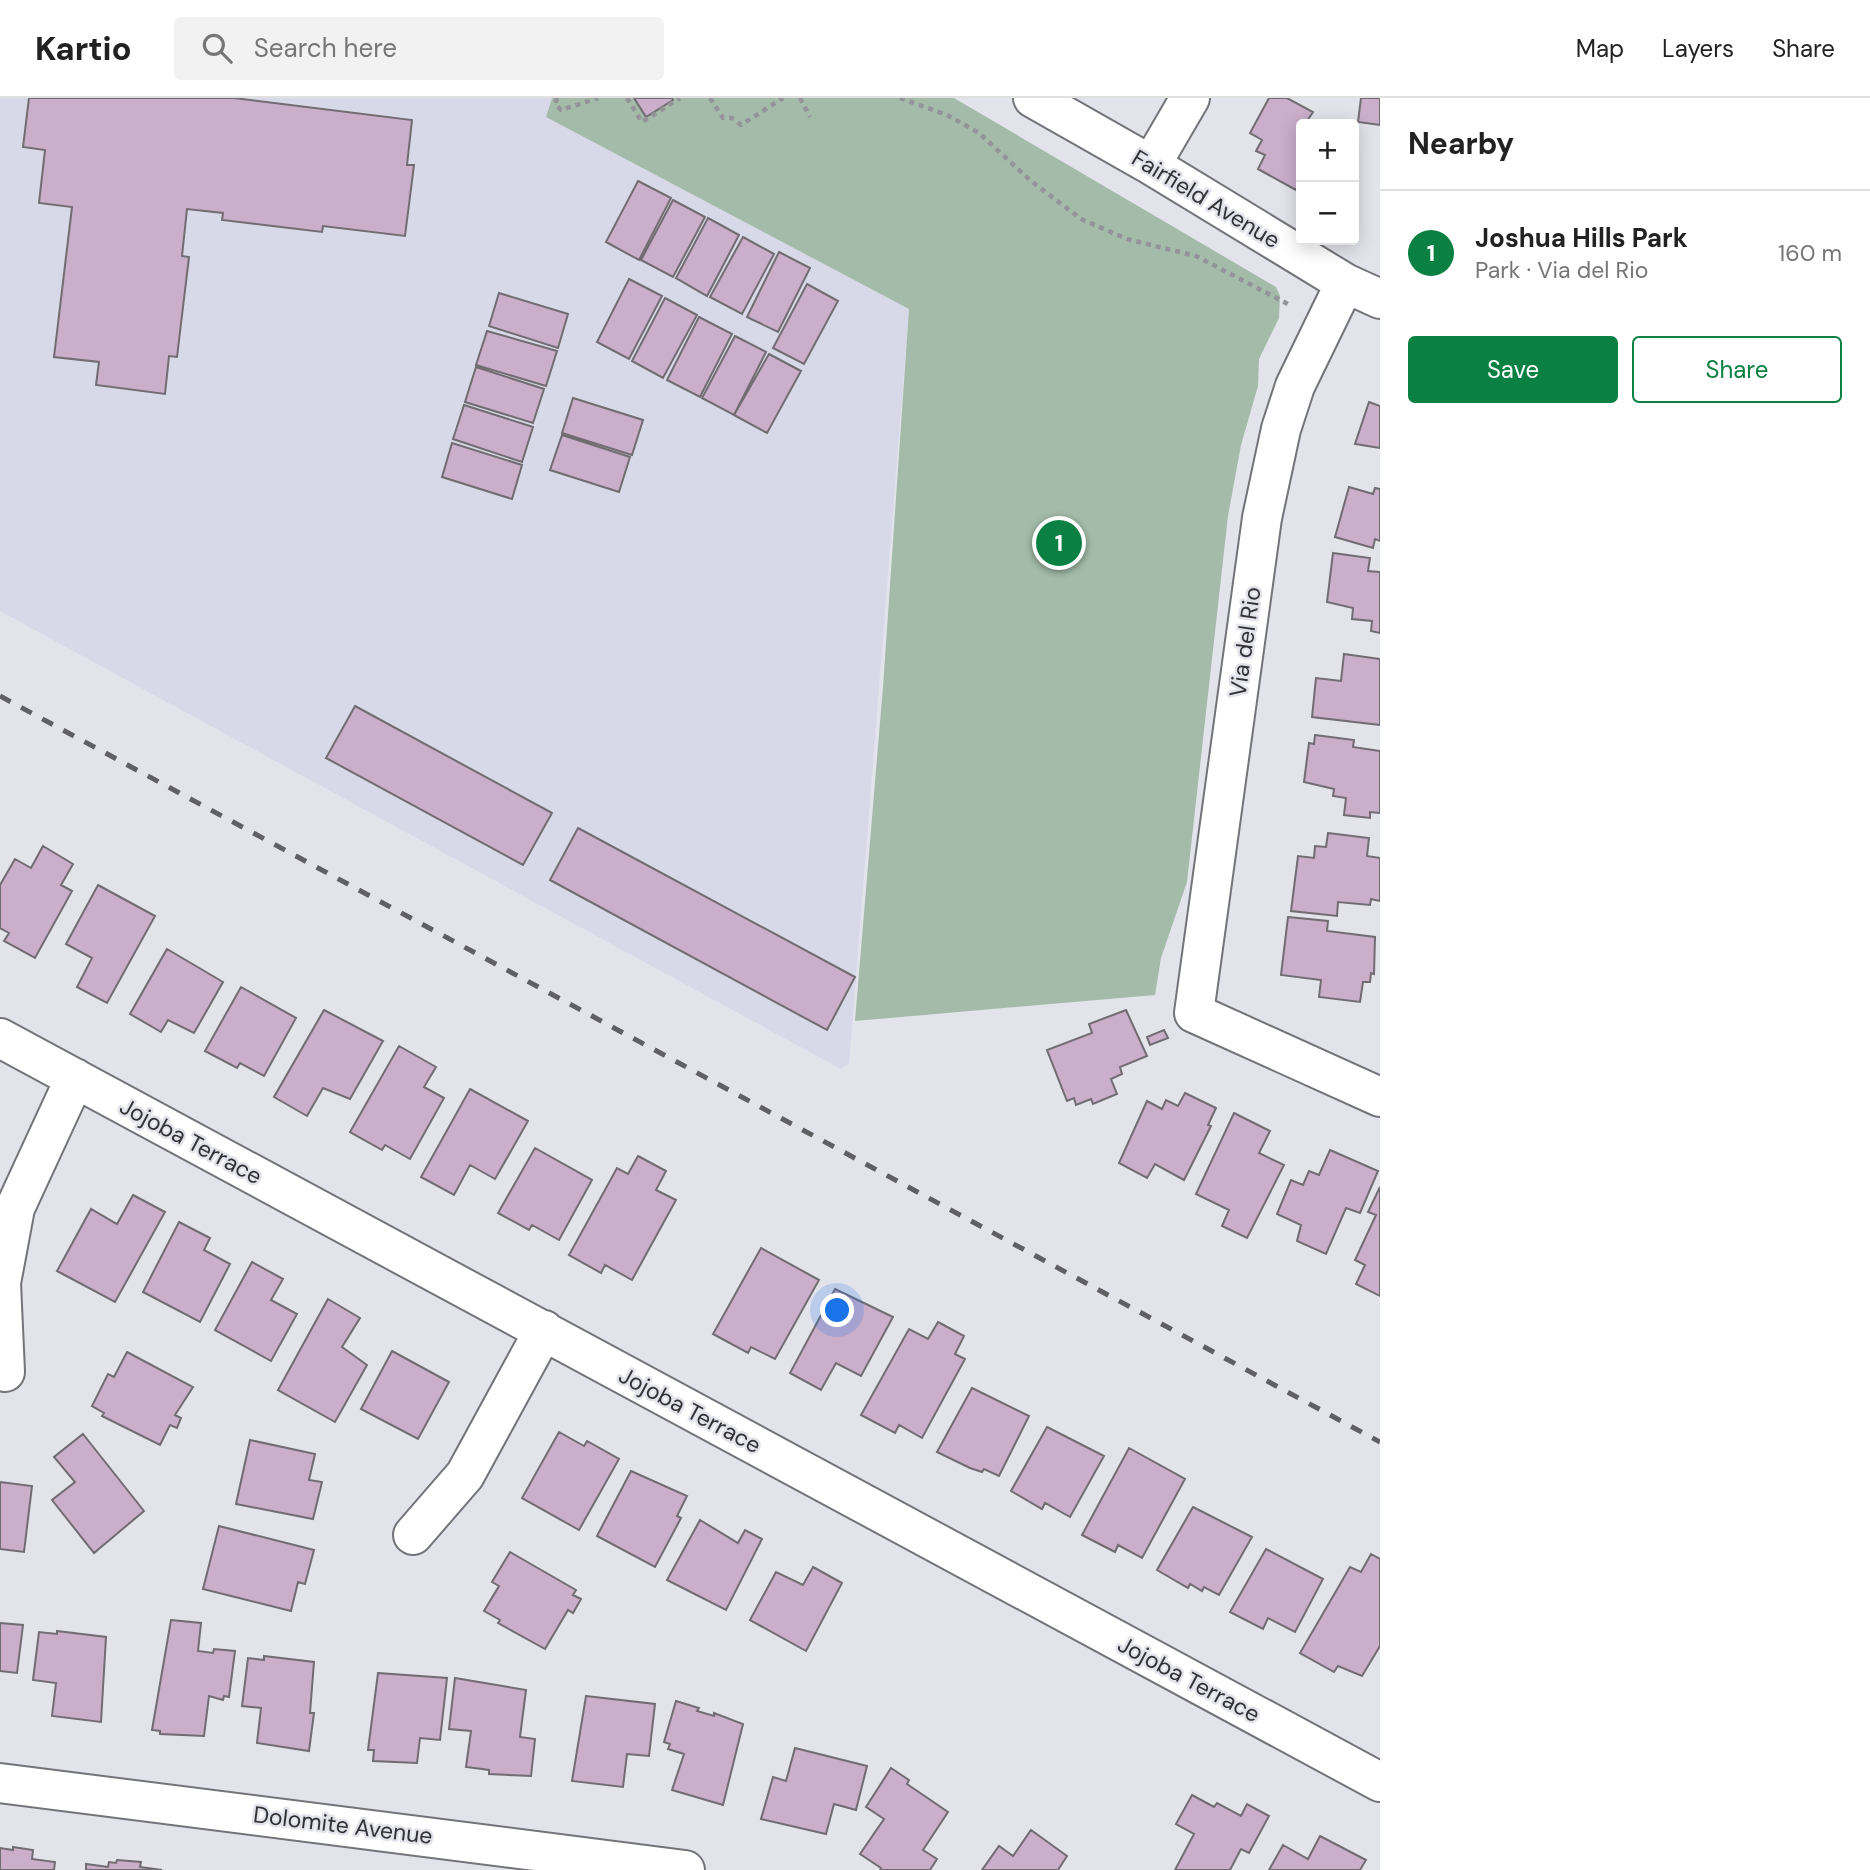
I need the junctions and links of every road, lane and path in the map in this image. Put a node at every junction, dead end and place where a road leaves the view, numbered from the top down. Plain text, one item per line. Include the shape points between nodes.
1 (557, 98) edge
2 (598, 98) edge
3 (627, 98) edge
4 (679, 98) edge
5 (701, 98) edge
6 (783, 98) edge
7 (800, 98) edge
8 (900, 98) edge
9 (1033, 98) edge
10 (1190, 98) edge
11 (711, 100) edge
12 (810, 117) dead end
13 (1151, 165) junction
14 (1345, 283) junction
15 (1380, 299) edge
16 (1288, 304) dead end
17 (0, 1038) edge
18 (75, 1078) junction
19 (1380, 1097) edge
20 (544, 1330) junction
21 (5, 1372) dead end
22 (413, 1535) dead end
23 (1380, 1782) edge
24 (0, 1783) edge
25 (529, 1859) edge
26 (685, 1870) edge

1 - 2 path via 555,104 561,110
3 - 4 path via 642,121
5 - 11 path
6 - 11 path via 741,125 723,118
7 - 12 path
8 - 16 path via 947,115 979,134 1081,219 1127,239 1196,256
9 - 13 street, Fairfield Avenue
10 - 13 street
13 - 14 street, Fairfield Avenue
14 - 15 street, Fairfield Avenue
14 - 19 street, Via del Rio via 1295,386 1262,518 1194,1013
17 - 18 street, Jojoba Terrace
18 - 20 street, Jojoba Terrace
18 - 21 street via 15,1208 1,1283
20 - 22 street via 465,1475
20 - 23 street, Jojoba Terrace
24 - 25 street, Dolomite Avenue
25 - 26 street, Dolomite Avenue

